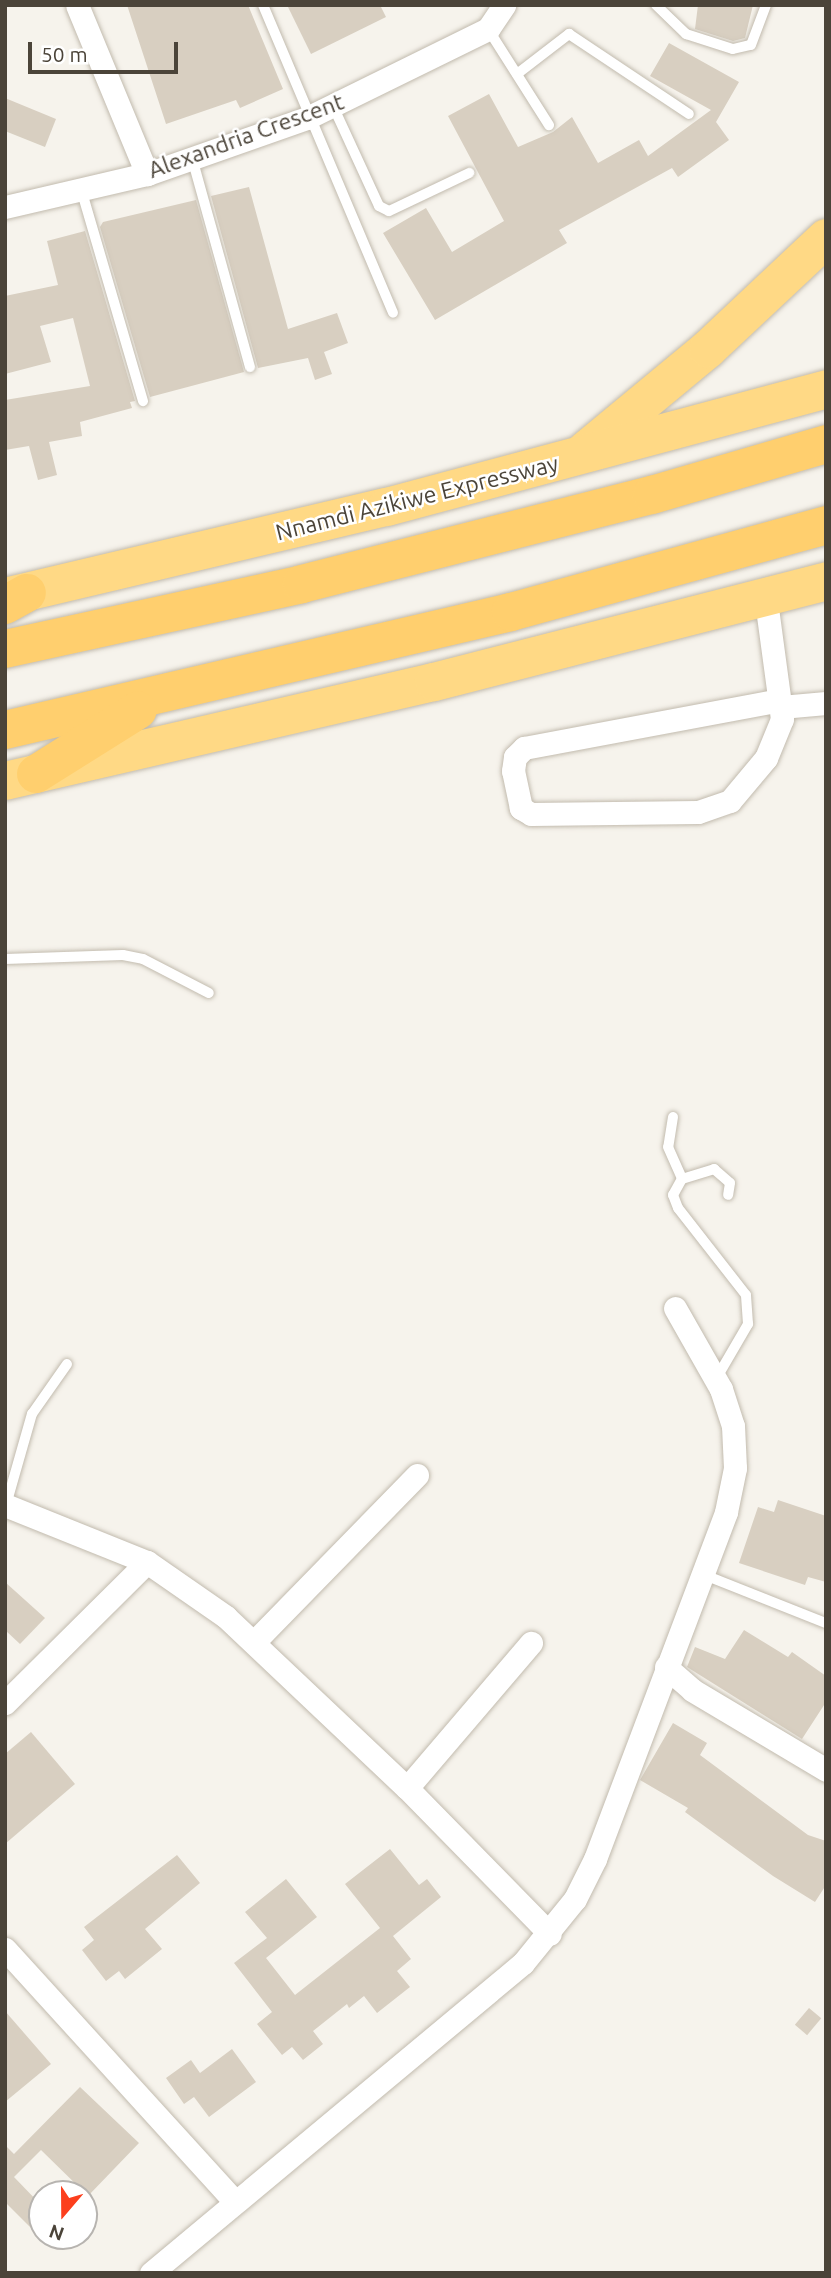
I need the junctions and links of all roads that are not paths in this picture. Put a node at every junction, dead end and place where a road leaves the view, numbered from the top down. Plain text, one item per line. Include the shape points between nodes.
1 (76, 5) edge
2 (263, 5) edge
3 (504, 5) edge
4 (656, 5) edge
5 (766, 5) edge
6 (488, 29) junction
7 (517, 74) junction
8 (333, 106) junction
9 (689, 114) dead end
10 (307, 118) junction
11 (549, 124) dead end
12 (192, 158) junction
13 (470, 173) dead end
14 (147, 174) junction
15 (81, 189) junction
16 (5, 207) edge
17 (826, 238) edge
18 (393, 313) dead end
19 (250, 367) dead end
20 (826, 389) edge
21 (143, 401) dead end
22 (826, 444) edge
23 (577, 458) junction
24 (826, 525) edge
25 (826, 581) edge
26 (12, 598) edge
27 (752, 606) junction
28 (826, 606) edge
29 (5, 649) edge
30 (162, 695) junction
31 (826, 703) edge
32 (780, 704) junction
33 (5, 730) edge
34 (21, 778) edge
35 (5, 959) edge
36 (209, 993) dead end
37 (673, 1117) dead end
38 (682, 1180) junction
39 (728, 1195) dead end
40 (675, 1308) dead end
41 (67, 1364) dead end
42 (716, 1378) junction
43 (417, 1475) dead end
44 (6, 1505) edge
45 (147, 1562) junction
46 (702, 1574) junction
47 (826, 1623) edge
48 (255, 1641) junction
49 (531, 1643) dead end
50 (666, 1667) junction
51 (5, 1703) edge
52 (826, 1770) edge
53 (407, 1788) junction
54 (550, 1934) junction
55 (5, 1949) edge
56 (235, 2202) junction
57 (151, 2273) edge

1 - 14 street
2 - 10 lane
3 - 6 street, Alexandria Crescent
4 - 5 lane via 686,34 733,50 751,45
6 - 7 lane
6 - 8 street, Alexandria Crescent
7 - 9 lane via 569,34
7 - 11 lane
8 - 10 street, Alexandria Crescent
8 - 13 lane via 379,206 389,211
10 - 12 street, Alexandria Crescent
10 - 18 lane
12 - 14 street, Alexandria Crescent
12 - 19 lane
14 - 15 street, Alexandria Crescent
15 - 16 street, Alexandria Crescent
15 - 21 lane
17 - 23 highway via 708,349
20 - 23 highway, Nnamdi Azikiwe Expressway
22 - 29 highway via 652,495 302,584
23 - 26 highway, Nnamdi Azikiwe Expressway
24 - 30 highway via 511,612
25 - 27 highway
27 - 28 highway
27 - 32 street
27 - 34 highway
30 - 33 highway
30 - 34 highway
31 - 32 street
32 - 32 street via 524,748 515,757 513,771 521,808 531,814 714,809 730,802 766,758 776,742
35 - 36 lane via 123,955 143,959
37 - 38 lane via 668,1147
38 - 39 lane via 714,1169 730,1183
38 - 42 lane via 673,1195 678,1208 736,1279 749,1313 741,1339
40 - 42 street
41 - 44 lane via 32,1414
42 - 46 street via 733,1426 735,1468 726,1512
43 - 48 street
44 - 45 street
45 - 48 street
45 - 51 street
46 - 47 lane
46 - 50 street
48 - 53 street
49 - 53 street
50 - 52 street via 692,1690
50 - 54 street via 595,1859
53 - 54 street
54 - 56 street via 523,1963
55 - 56 street
56 - 57 street

